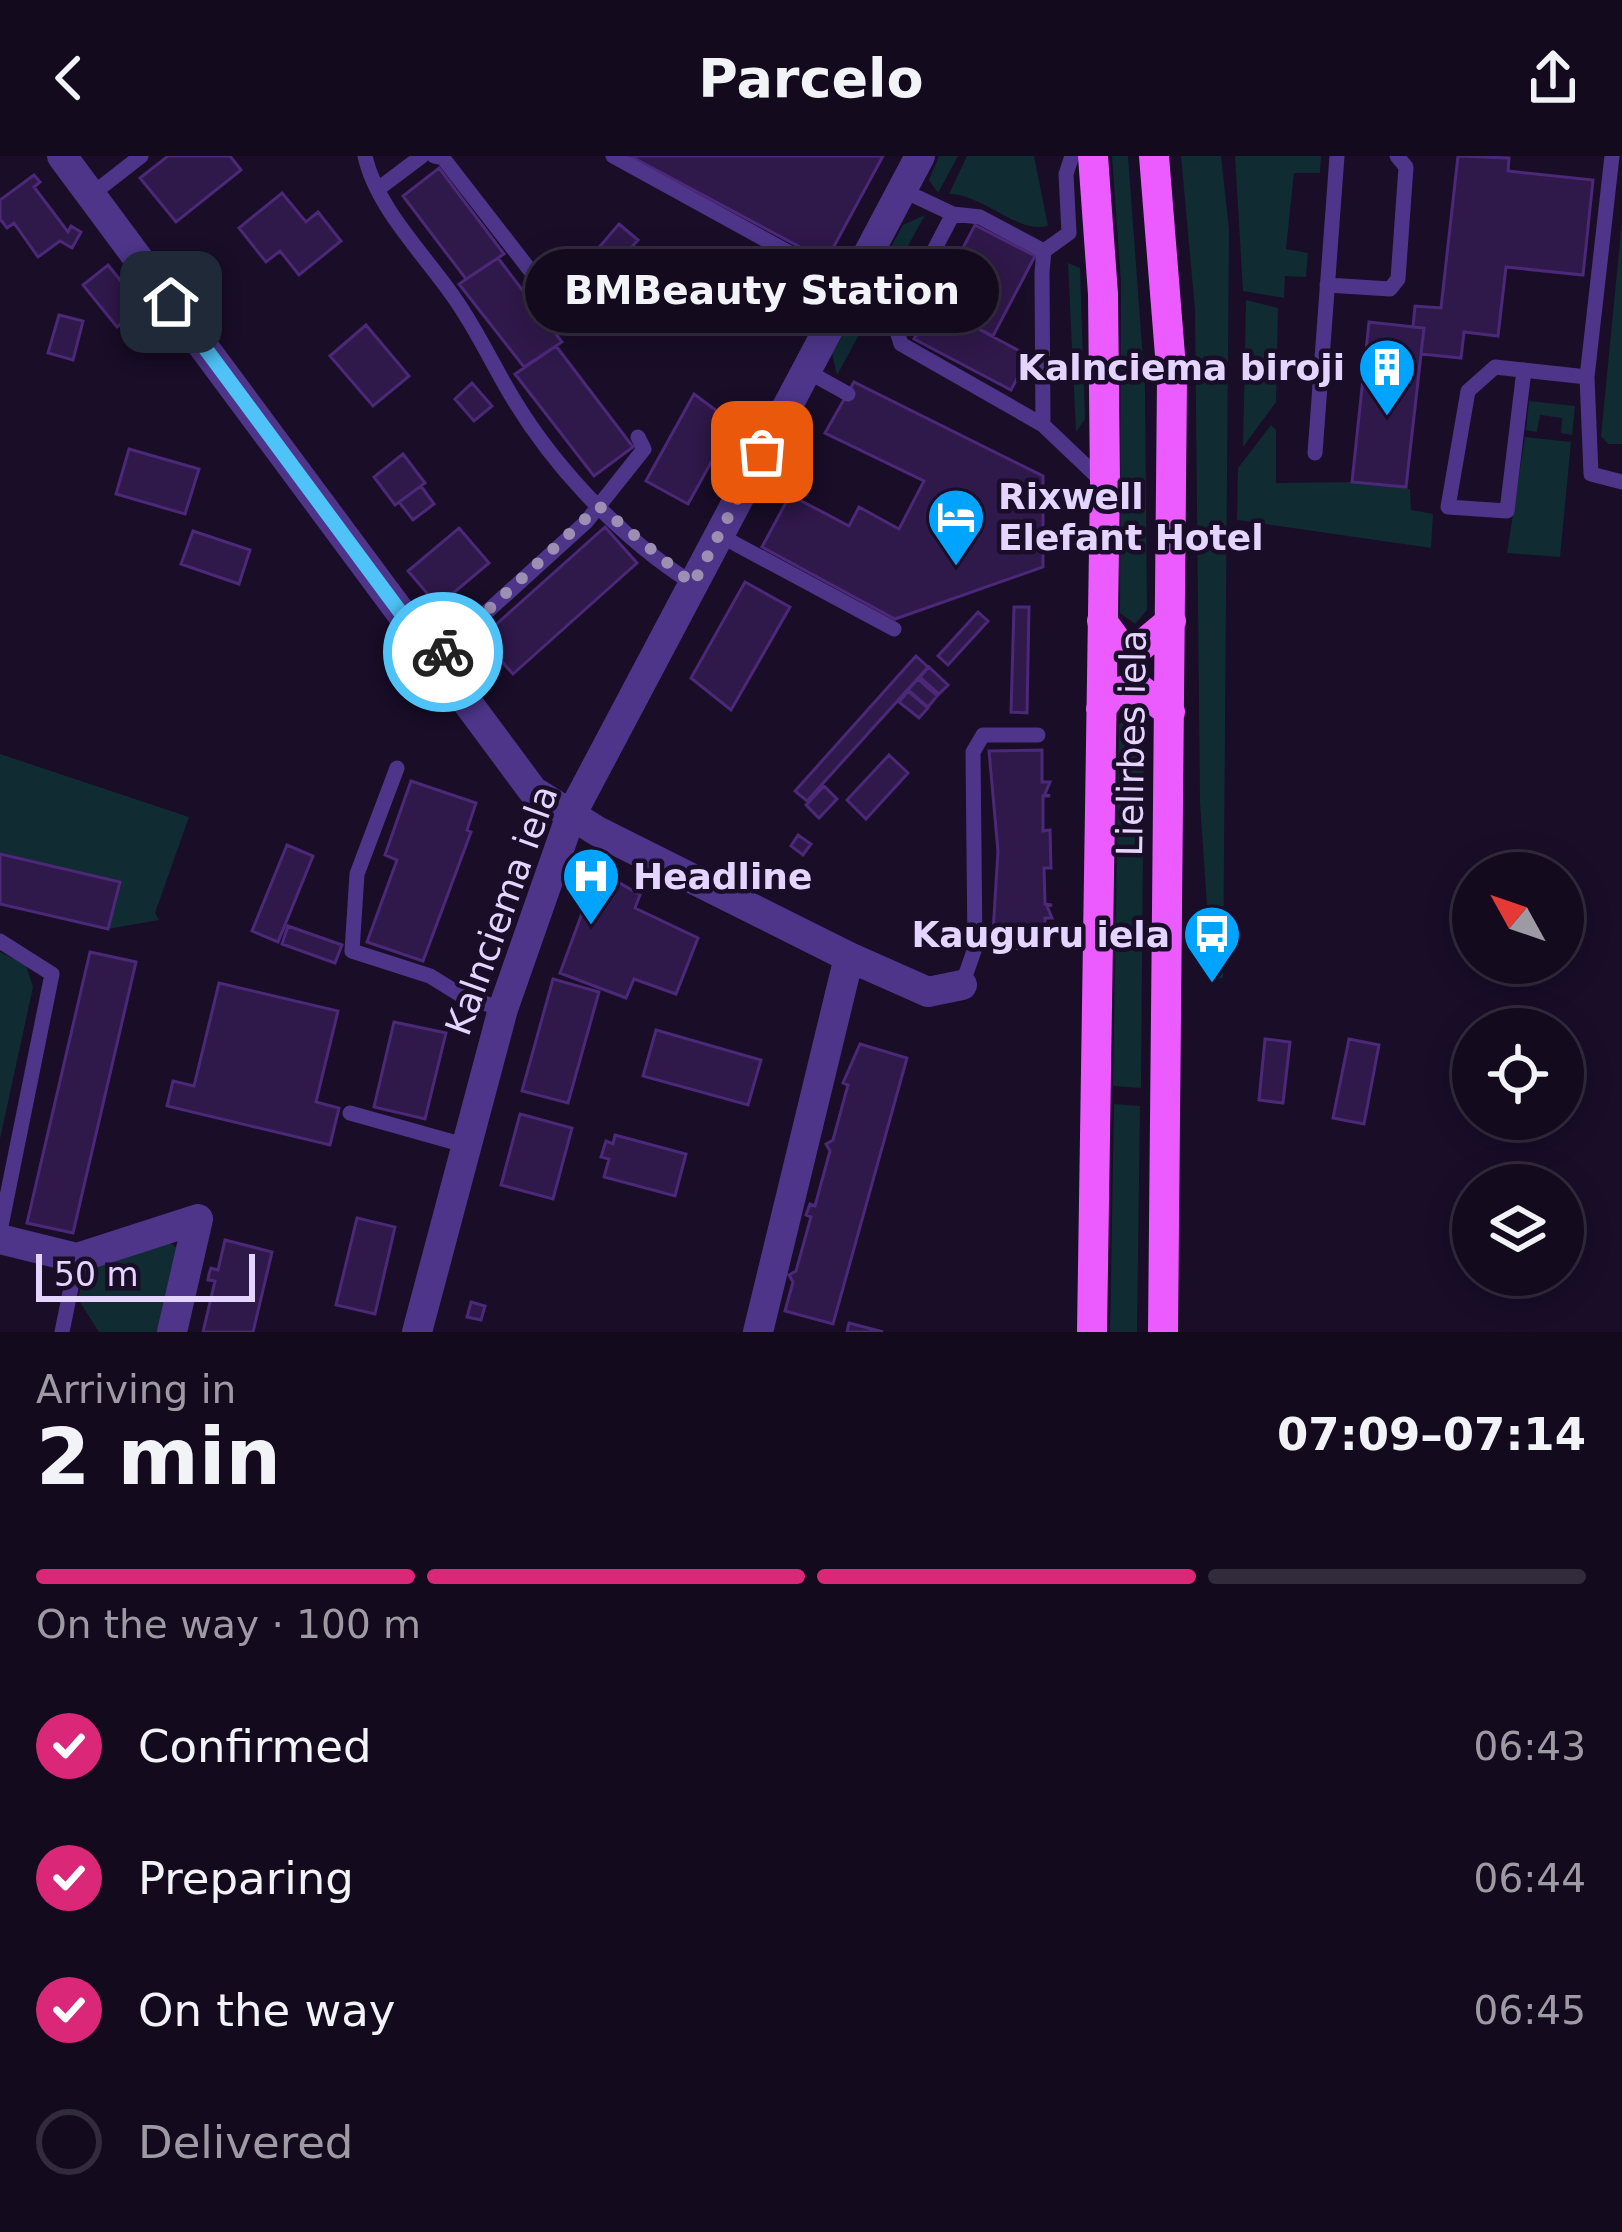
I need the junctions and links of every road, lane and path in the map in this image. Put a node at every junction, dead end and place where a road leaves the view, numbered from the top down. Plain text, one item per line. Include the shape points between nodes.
1 (62, 156) edge
2 (141, 156) edge
3 (364, 156) edge
4 (422, 156) edge
5 (434, 156) edge
6 (613, 156) edge
7 (920, 156) edge
8 (1072, 156) edge
9 (1093, 156) edge
10 (1154, 156) edge
11 (1337, 156) edge
12 (1396, 156) edge
13 (1612, 156) edge
14 (378, 189) junction
15 (902, 190) junction
16 (92, 195) junction
17 (953, 214) junction
18 (1044, 250) junction
19 (1327, 285) junction
20 (850, 286) junction
21 (574, 327) dead end
22 (806, 370) junction
23 (1524, 370) junction
24 (1587, 377) junction
25 (848, 394) dead end
26 (1043, 424) junction
27 (638, 437) dead end
28 (1315, 453) dead end
29 (1622, 482) edge
30 (1105, 483) junction
31 (599, 506) junction
32 (719, 535) junction
33 (693, 584) junction
34 (1102, 621) junction
35 (1171, 621) junction
36 (894, 629) dead end
37 (435, 659) junction
38 (1101, 709) junction
39 (1170, 712) junction
40 (1038, 735) dead end
41 (397, 768) dead end
42 (571, 815) junction
43 (0, 941) edge
44 (849, 957) junction
45 (962, 985) joint
46 (503, 1009) junction
47 (350, 1113) dead end
48 (464, 1144) junction
49 (0, 1235) edge
50 (77, 1258) junction
51 (423, 1331) edge
52 (62, 1332) edge
53 (172, 1332) edge
54 (758, 1332) edge
55 (1092, 1332) edge
56 (1162, 1332) edge

1 - 16 street
2 - 16 lane
3 - 14 lane
4 - 14 lane
5 - 21 lane
6 - 20 lane
7 - 15 street, Kalnciema iela
8 - 18 lane via 1070,233
9 - 30 main road, Lielirbes iela
10 - 35 main road, Lielirbes iela via 1172,380
11 - 19 lane
12 - 19 lane via 1406,167 1398,279 1379,292
13 - 24 lane
14 - 31 lane via 484,339 517,402
15 - 17 lane
15 - 20 street, Kalnciema iela
16 - 37 street
17 - 18 lane via 980,217
17 - 26 lane via 896,336
18 - 26 lane
19 - 28 lane
20 - 22 street, Kalnciema iela
22 - 25 lane
22 - 32 street, Kalnciema iela
23 - 23 lane via 1496,367 1468,392 1448,507 1507,511
23 - 24 lane
24 - 29 lane via 1592,474
26 - 30 lane
27 - 31 lane via 644,448
30 - 34 main road, Lielirbes iela
31 - 33 lane
31 - 37 lane
32 - 33 street, Kalnciema iela
32 - 36 lane
33 - 42 street, Kalnciema iela
34 - 35 main road via 1121,647 1141,646
34 - 38 main road, Lielirbes iela
35 - 39 main road, Lielirbes iela
37 - 42 street via 533,790
38 - 39 main road via 1112,693 1138,688
38 - 55 main road, Lielirbes iela
39 - 56 main road, Lielirbes iela
40 - 45 lane via 983,735 973,752 975,949
41 - 46 lane via 357,874 352,951
42 - 44 street
42 - 46 street, Kalnciema iela
43 - 49 lane via 52,974
44 - 45 street via 928,992
44 - 54 street
46 - 48 street, Kalnciema iela
47 - 48 lane
48 - 51 street, Kalnciema iela
49 - 50 street
50 - 52 lane
50 - 53 street via 198,1219

